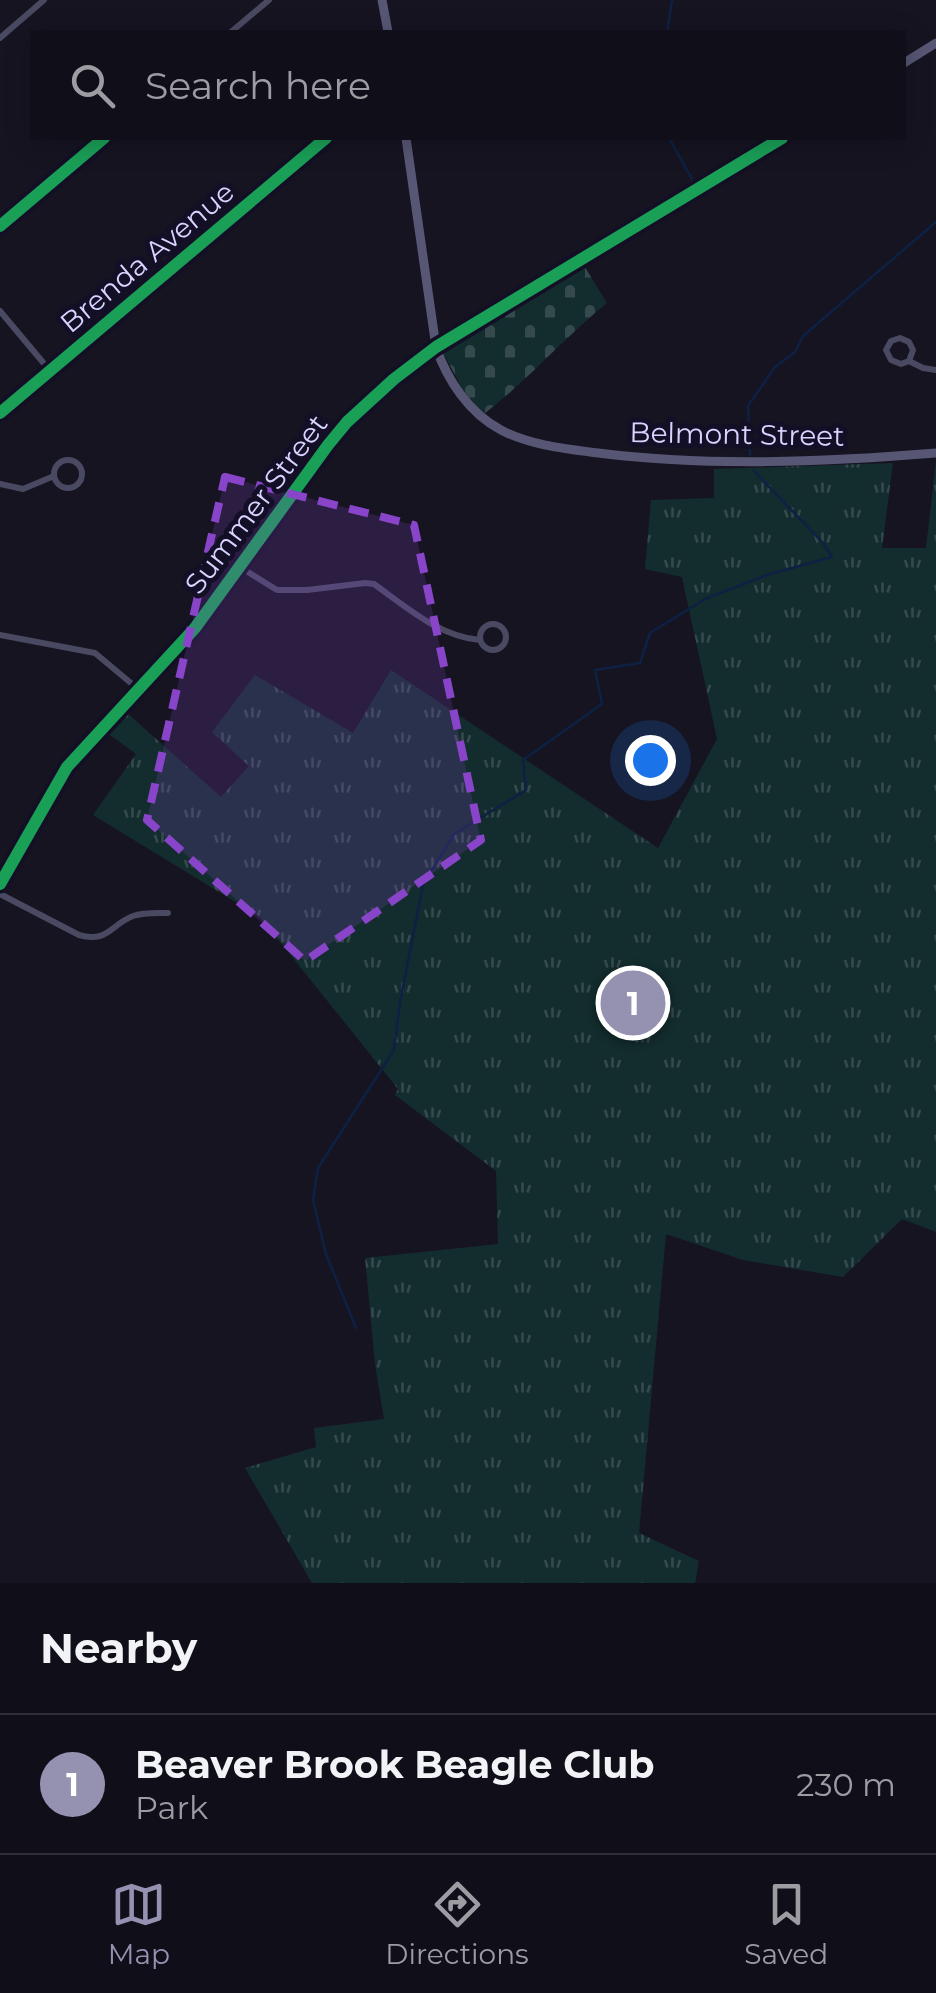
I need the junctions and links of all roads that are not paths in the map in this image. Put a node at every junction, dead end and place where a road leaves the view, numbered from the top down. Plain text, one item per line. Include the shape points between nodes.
1 (44, 0) edge
2 (269, 0) edge
3 (382, 0) edge
4 (232, 30) edge
5 (388, 30) edge
6 (0, 38) edge
7 (936, 43) edge
8 (906, 62) edge
9 (102, 140) edge
10 (324, 140) edge
11 (406, 140) edge
12 (779, 140) edge
13 (0, 226) edge
14 (0, 311) edge
15 (432, 324) junction
16 (456, 335) junction
17 (436, 347) junction
18 (909, 361) junction
19 (415, 362) junction
20 (936, 370) edge
21 (51, 372) junction
22 (446, 372) junction
23 (0, 414) edge
24 (936, 453) edge
25 (54, 476) junction
26 (0, 484) edge
27 (240, 566) junction
28 (0, 635) edge
29 (480, 640) junction
30 (138, 689) junction
31 (0, 884) edge
32 (0, 894) edge
33 (168, 913) dead end

1 - 6 street
2 - 4 street
3 - 5 street
7 - 8 street
9 - 13 street
10 - 21 street, Brenda Avenue
11 - 15 street, Belmont Street
12 - 16 street, Summer Street
14 - 21 street
15 - 16 street
15 - 17 street, Belmont Street
16 - 17 street, Summer Street
17 - 19 street, Summer Street
17 - 22 street, Belmont Street
18 - 18 street via 888,357 894,339 911,345
18 - 20 street
19 - 22 street
19 - 27 street, Summer Street via 338,433
21 - 23 street, Brenda Avenue
22 - 24 street, Belmont Street via 498,429 578,450 723,462
25 - 25 street via 66,460 82,472 67,488
25 - 26 street via 23,488
27 - 29 street via 277,590 374,584 445,632
27 - 30 street, Summer Street
28 - 30 street via 95,653
29 - 29 street via 493,624 506,634 496,650
30 - 31 street, Summer Street via 67,767
32 - 33 street via 91,938 135,915

